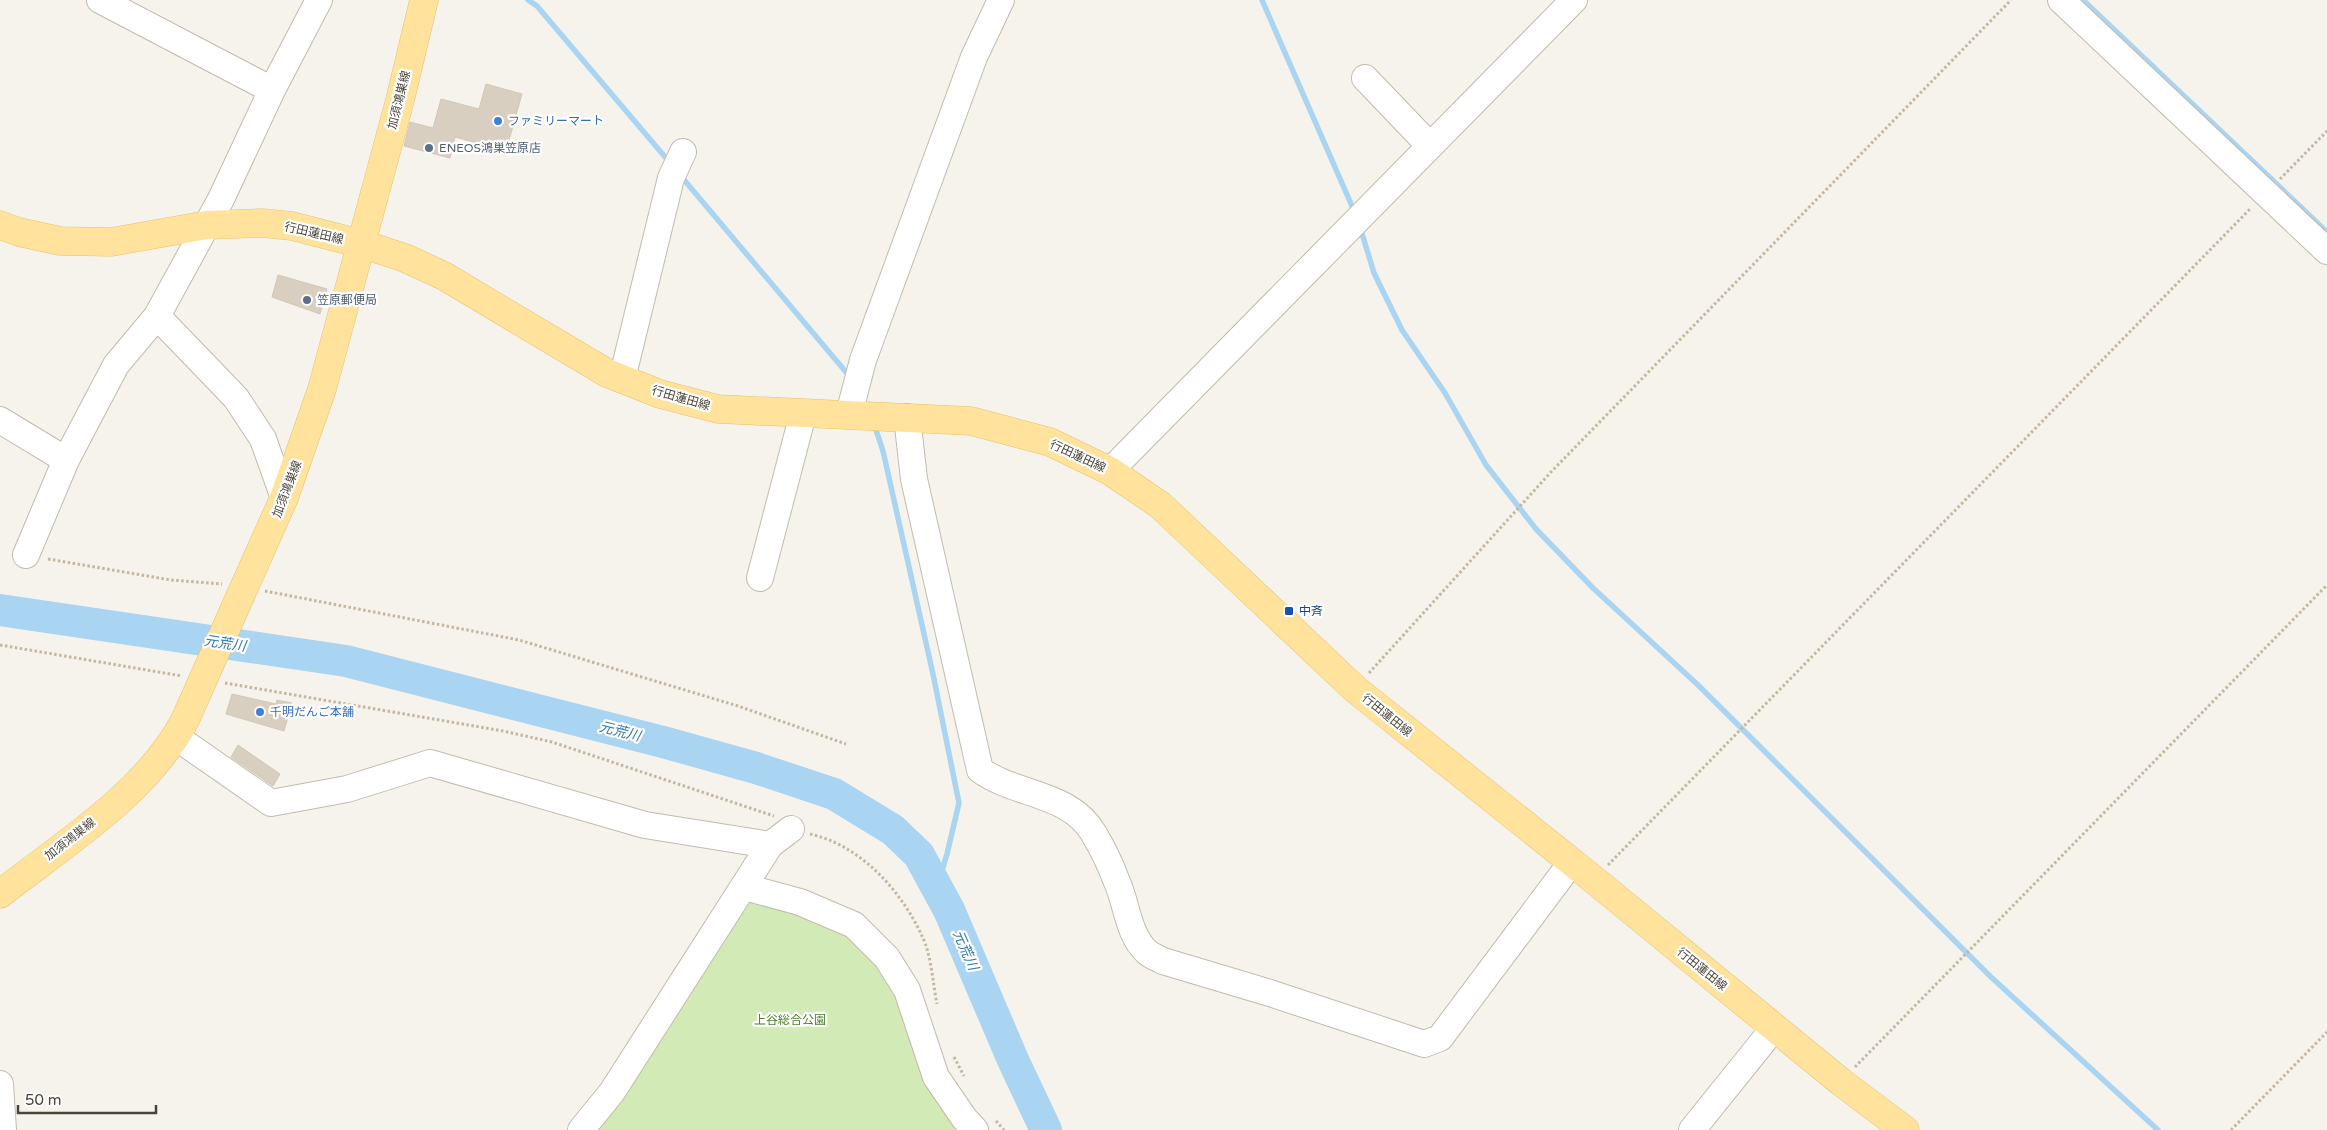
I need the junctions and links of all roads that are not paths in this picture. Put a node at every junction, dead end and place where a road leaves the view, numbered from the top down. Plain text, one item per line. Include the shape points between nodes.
1 (100, 0) edge
2 (319, 0) edge
3 (424, 0) edge
4 (1002, 0) edge
5 (1574, 0) edge
6 (2061, 0) edge
7 (1365, 78) dead end
8 (272, 90) junction
9 (1430, 146) junction
10 (683, 152) dead end
11 (207, 224) junction
12 (0, 225) edge
13 (362, 244) junction
14 (2327, 250) edge
15 (157, 316) junction
16 (622, 379) junction
17 (803, 414) junction
18 (849, 414) junction
19 (907, 417) junction
20 (0, 420) edge
21 (66, 460) junction
22 (1110, 471) junction
23 (284, 498) junction
24 (26, 555) road end
25 (760, 578) dead end
26 (176, 737) junction
27 (790, 829) road end
28 (770, 845) junction
29 (1571, 863) junction
30 (744, 887) junction
31 (0, 894) edge
32 (1774, 1028) junction
33 (0, 1084) edge
34 (3, 1130) edge
35 (581, 1130) edge
36 (975, 1130) edge
37 (1692, 1130) edge
38 (1905, 1130) edge

1 - 8 street
2 - 8 street
3 - 13 main road, 加須鴻巣線
4 - 18 street via 974,58 953,113 863,360
5 - 9 street
6 - 14 street
7 - 9 street
8 - 11 street
9 - 22 street
10 - 16 street via 671,178
11 - 12 main road, 行田蓮田線 via 111,242 60,241
11 - 13 main road, 行田蓮田線 via 292,226
11 - 15 street
13 - 16 main road, 行田蓮田線 via 405,258 444,276
13 - 23 main road, 加須鴻巣線 via 322,389
15 - 21 street via 116,364
15 - 23 street via 236,398 263,439
16 - 17 main road, 行田蓮田線 via 660,394 718,409
17 - 18 main road, 行田蓮田線
17 - 25 street
18 - 19 main road, 行田蓮田線
19 - 22 main road, 行田蓮田線 via 971,420 1050,442
19 - 29 street via 914,479 980,770 993,779 1073,809 1093,832 1118,883 1135,936 1147,952 1163,961 1270,992 1424,1044 1440,1038
20 - 21 street
21 - 24 street
22 - 29 main road, 行田蓮田線 via 1160,505 1355,689
23 - 26 main road, 加須鴻巣線
26 - 28 street via 272,803 347,789 430,763 644,825
26 - 31 main road, 加須鴻巣線 via 133,788
27 - 28 street
28 - 30 street
29 - 32 main road, 行田蓮田線
30 - 35 street via 612,1092
30 - 36 street via 800,902 854,925 887,958 907,990 936,1076
32 - 37 street
32 - 38 main road, 行田蓮田線
33 - 34 street

